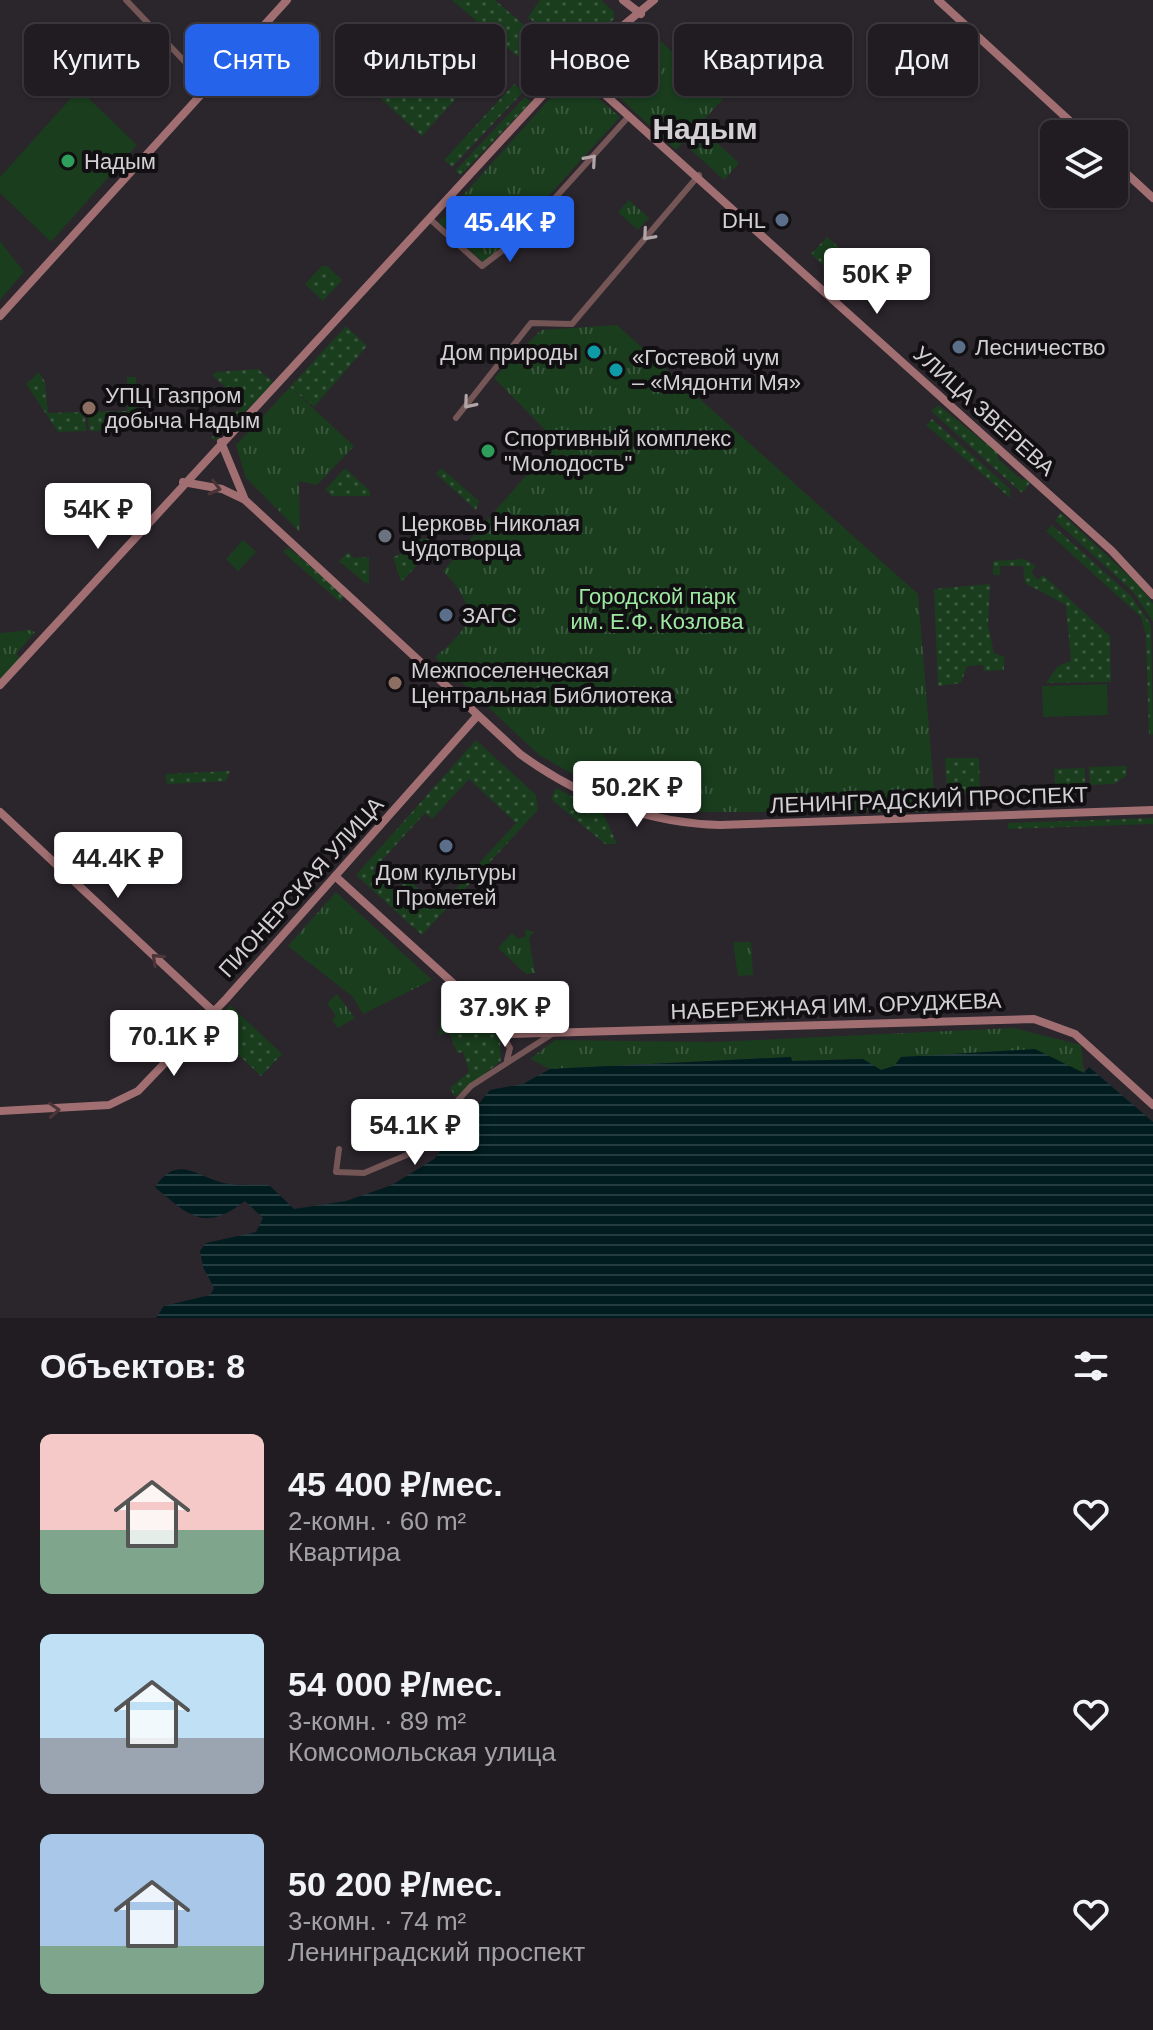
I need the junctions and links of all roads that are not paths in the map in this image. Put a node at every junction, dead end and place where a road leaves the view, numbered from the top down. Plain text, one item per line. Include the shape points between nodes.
1 (126, 0) edge
2 (287, 0) edge
3 (623, 0) edge
4 (654, 0) edge
5 (938, 0) edge
6 (641, 14) junction
7 (265, 24) edge
8 (627, 24) edge
9 (185, 62) edge
10 (199, 96) edge
11 (544, 96) edge
12 (607, 96) edge
13 (629, 116) junction
14 (1069, 120) edge
15 (699, 175) junction
16 (1128, 175) edge
17 (1153, 198) edge
18 (431, 220) junction
19 (0, 316) edge
20 (456, 418) dead end
21 (221, 442) junction
22 (183, 482) junction
23 (245, 500) junction
24 (1153, 595) edge
25 (0, 685) edge
26 (478, 715) junction
27 (1153, 810) edge
28 (0, 812) edge
29 (335, 876) junction
30 (214, 1012) junction
31 (495, 1022) junction
32 (552, 1034) junction
33 (530, 1035) junction
34 (516, 1057) junction
35 (505, 1063) junction
36 (1153, 1105) edge
37 (0, 1111) edge
38 (339, 1149) dead end

1 - 9 street
2 - 7 street
3 - 6 street
4 - 6 street
5 - 14 street
6 - 8 street
10 - 19 street
11 - 18 street
12 - 13 street, УЛИЦА ЗВЕРЕВА
13 - 15 street, УЛИЦА ЗВЕРЕВА
18 -> 13 street via 482,266 519,238
15 -> 20 street via 572,324 531,323
15 - 24 street, УЛИЦА ЗВЕРЕВА via 1112,551
16 - 17 street
18 - 21 street
21 - 22 street
21 - 23 street
22 -> 23 street via 222,489
22 - 25 street
23 - 26 street, ЛЕНИНГРАДСКИЙ ПРОСПЕКТ
26 - 27 street, ЛЕНИНГРАДСКИЙ ПРОСПЕКТ via 520,754 576,789 682,823
26 - 29 street, ПИОНЕРСКАЯ УЛИЦА
30 -> 28 street
29 - 30 street, ПИОНЕРСКАЯ УЛИЦА
29 - 31 street
37 -> 30 street, ПИОНЕРСКАЯ УЛИЦА via 109,1105 138,1091
31 - 33 street, НАБЕРЕЖНАЯ ИМ. ОРУДЖЕВА via 509,1034
31 - 35 street via 510,1048
32 - 33 street, НАБЕРЕЖНАЯ ИМ. ОРУДЖЕВА
32 - 34 street
32 - 36 street, НАБЕРЕЖНАЯ ИМ. ОРУДЖЕВА via 1034,1019 1075,1034
33 - 34 street
34 - 35 street
35 - 38 street via 471,1086 409,1154 364,1173 343,1175 335,1167

